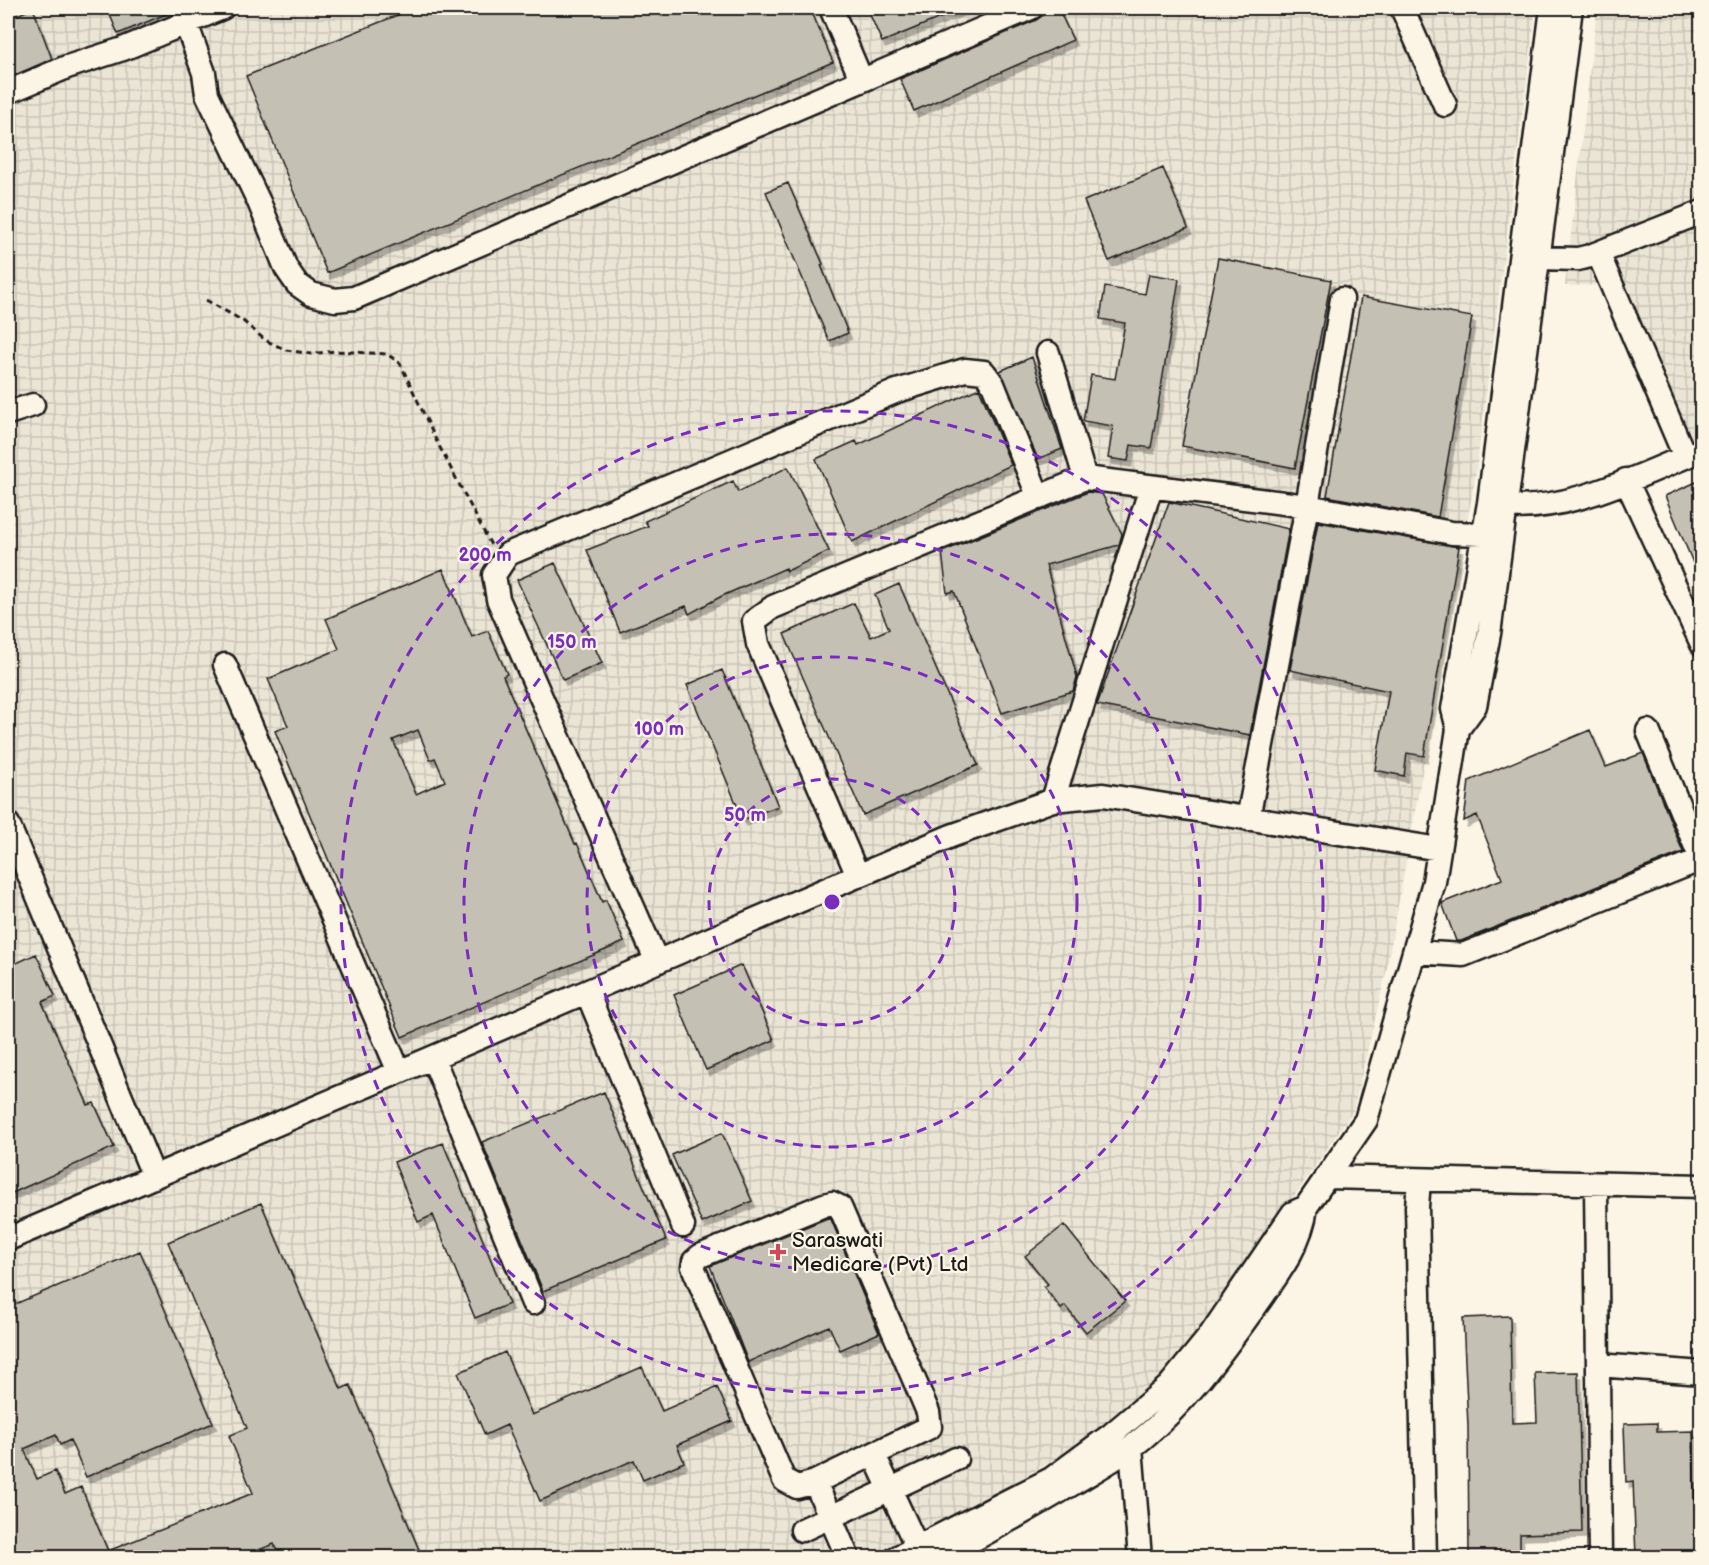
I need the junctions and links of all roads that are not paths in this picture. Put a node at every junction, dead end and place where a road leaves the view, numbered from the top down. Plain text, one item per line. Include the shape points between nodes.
1 (222, 8) edge
2 (831, 8) edge
3 (1030, 8) edge
4 (1402, 8) edge
5 (1552, 8) edge
6 (1571, 8) edge
7 (186, 23) junction
8 (861, 79) junction
9 (8, 92) edge
10 (1445, 105) dead end
11 (1701, 212) edge
12 (1598, 253) junction
13 (1540, 258) junction
14 (1342, 299) dead end
15 (1048, 353) dead end
16 (33, 405) dead end
17 (8, 414) edge
18 (1693, 453) edge
19 (1085, 478) junction
20 (1626, 480) junction
21 (1151, 488) junction
22 (1039, 498) junction
23 (1498, 505) junction
24 (1307, 506) junction
25 (1483, 534) junction
26 (1701, 644) edge
27 (225, 665) dead end
28 (1458, 729) junction
29 (1648, 731) dead end
30 (1053, 800) junction
31 (1248, 819) junction
32 (8, 824) edge
33 (1439, 849) junction
34 (1701, 859) edge
35 (858, 876) junction
36 (1414, 952) junction
37 (657, 962) junction
38 (587, 992) junction
39 (433, 1058) junction
40 (399, 1072) junction
41 (154, 1177) junction
42 (1326, 1177) junction
43 (1419, 1180) junction
44 (1596, 1185) junction
45 (1701, 1186) edge
46 (1306, 1207) junction
47 (683, 1226) dead end
48 (8, 1239) edge
49 (533, 1303) dead end
50 (1598, 1365) junction
51 (1701, 1373) edge
52 (1131, 1447) junction
53 (874, 1455) junction
54 (956, 1459) dead end
55 (815, 1482) junction
56 (890, 1489) junction
57 (830, 1517) junction
58 (802, 1530) dead end
59 (917, 1547) junction
60 (848, 1557) edge
61 (896, 1557) edge
62 (939, 1557) edge
63 (1140, 1557) edge
64 (1425, 1557) edge
65 (1599, 1557) edge

1 - 7 street
2 - 8 street
3 - 8 street
4 - 10 street
5 - 23 street
6 - 13 street
7 - 8 street via 204,73 207,94 286,268 297,284 311,294 335,300 354,298
7 - 9 street
11 - 12 street
12 - 13 street via 1578,260
12 - 18 street
13 - 23 street
14 - 24 street
15 - 19 street
16 - 17 street
18 - 20 street
19 - 21 street
19 - 22 street
20 - 23 street via 1574,501
20 - 26 street
21 - 24 street
21 - 30 street
22 - 35 street via 773,607 754,621 759,644
22 - 37 street via 993,384 984,372 965,370 897,391 508,554 494,575 498,599
23 - 25 street
23 - 28 street via 1489,634 1475,705
24 - 25 street via 1452,533
24 - 31 street
25 - 28 street via 1453,709
27 - 40 street
28 - 33 street
29 - 34 street
30 - 31 street via 1103,795
30 - 35 street via 951,836
31 - 33 street
32 - 41 street
33 - 36 street
34 - 36 street via 1463,955
35 - 37 street
36 - 42 street via 1366,1120
37 - 38 street
38 - 39 street
38 - 47 street
39 - 40 street
39 - 49 street
40 - 41 street
41 - 48 street
42 - 43 street
42 - 46 street
43 - 44 street
43 - 64 street
44 - 45 street
44 - 50 street
46 - 52 street via 1298,1241 1219,1357 1184,1400
46 - 59 street via 1293,1213 1209,1337 1169,1386 1051,1479
50 - 51 street
50 - 65 street
52 - 62 street via 1008,1522
52 - 63 street
53 - 55 street
53 - 55 street via 924,1433 931,1421 840,1207 832,1203 700,1256 693,1268 784,1480 804,1487
53 - 56 street
54 - 56 street
55 - 57 street
56 - 57 street
56 - 59 street
57 - 58 street
57 - 60 street
59 - 61 street

